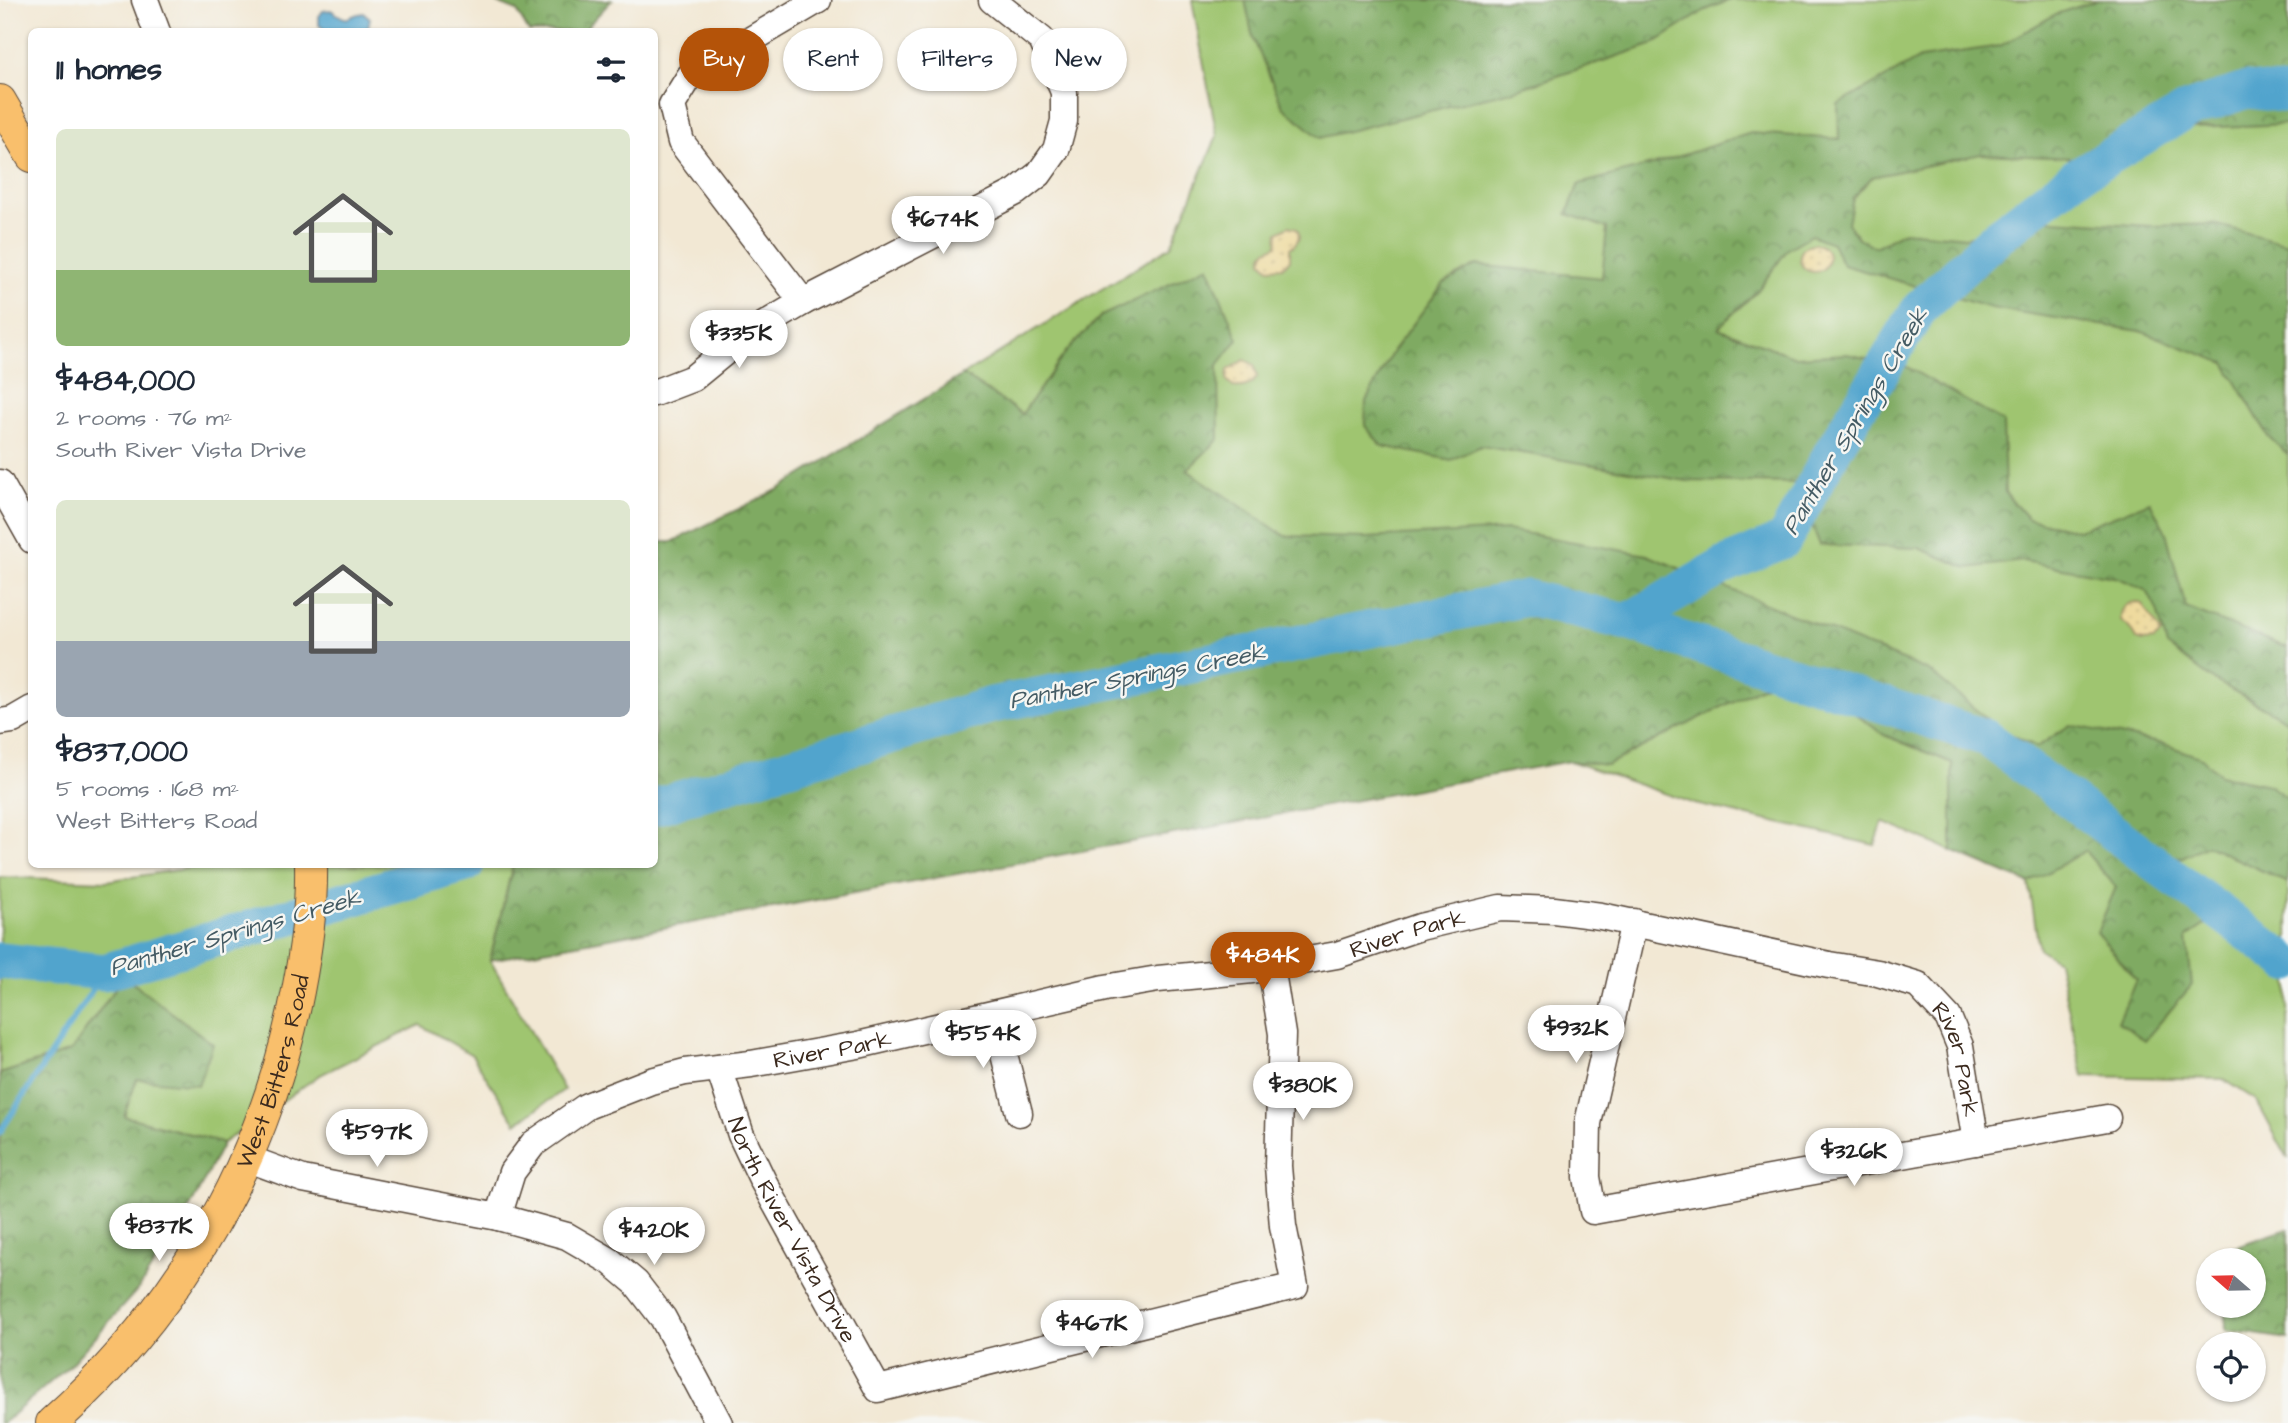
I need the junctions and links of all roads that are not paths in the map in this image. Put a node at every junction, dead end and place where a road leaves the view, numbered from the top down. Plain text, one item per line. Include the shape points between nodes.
1 (145, 0) edge
2 (818, 0) edge
3 (992, 0) edge
4 (156, 28) edge
5 (0, 101) edge
6 (28, 149) edge
7 (803, 302) junction
8 (658, 391) edge
9 (0, 483) edge
10 (28, 533) edge
11 (28, 711) edge
12 (0, 722) edge
13 (311, 868) edge
14 (1634, 922) junction
15 (1271, 966) junction
16 (994, 1015) junction
17 (719, 1068) junction
18 (1019, 1113) dead end
19 (2107, 1118) dead end
20 (1976, 1142) junction
21 (246, 1158) junction
22 (498, 1217) junction
23 (52, 1423) edge
24 (719, 1423) edge

1 - 4 street
2 - 7 street via 690,76 672,105 681,142
3 - 7 street via 1042,40 1064,92 1064,121 1056,150 1039,174 1016,192
5 - 6 main road
7 - 8 street via 742,338 693,377
9 - 10 street
11 - 12 street
13 - 21 main road, West Bitters Road via 305,952 291,1029
14 - 15 street, River Park via 1553,909 1500,908 1420,927 1338,955
14 - 20 street, River Park via 1918,985 1948,1017 1960,1046
14 - 20 street via 1588,1123 1587,1177 1593,1211
15 - 16 street, River Park via 1105,988
15 - 17 street, North River Vista Drive via 1282,1034 1278,1166 1295,1286 878,1389 762,1181
16 - 17 street, River Park via 858,1045
16 - 18 street
17 - 22 street, River Park via 651,1081 587,1106 533,1144 512,1172
19 - 20 street
21 - 22 street via 303,1179
21 - 23 main road, West Bitters Road via 227,1202 187,1270 141,1333
22 - 24 street via 567,1236 610,1261 636,1283 663,1318

